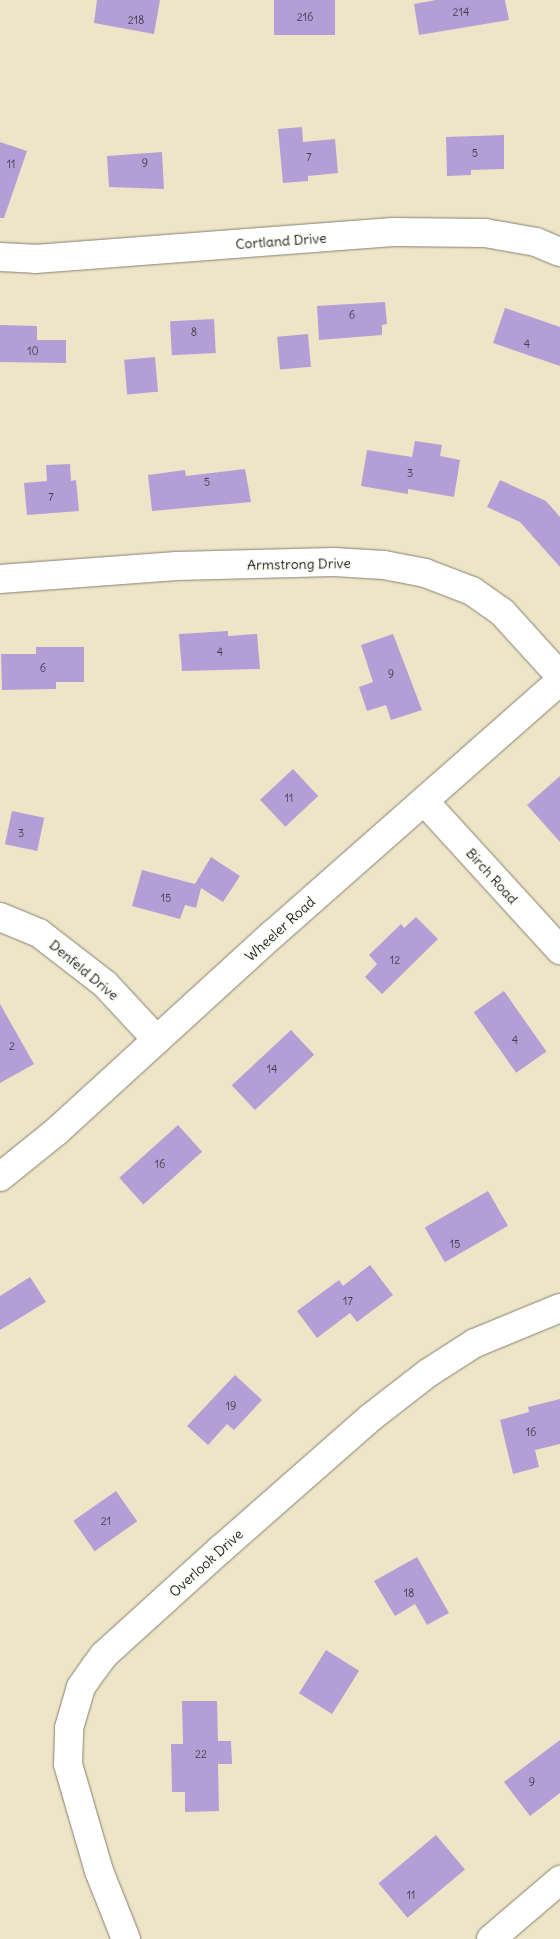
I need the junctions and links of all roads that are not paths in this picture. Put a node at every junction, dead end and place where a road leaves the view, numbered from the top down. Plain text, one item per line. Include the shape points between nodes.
1 (560, 252) edge
2 (0, 257) edge
3 (0, 579) edge
4 (560, 676) edge
5 (560, 681) edge
6 (424, 801) junction
7 (0, 916) edge
8 (560, 950) edge
9 (157, 1040) junction
10 (0, 1177) edge
11 (560, 1308) edge
12 (560, 1880) edge
13 (126, 1939) edge
14 (491, 1939) edge

1 - 2 street, Cortland Drive via 536,242 485,233 394,232 35,259
3 - 4 street, Armstrong Drive via 178,566 334,562 384,565 424,573 472,591 502,612
5 - 6 street, Wheeler Road
6 - 8 street, Birch Road
6 - 9 street, Wheeler Road
7 - 9 street, Denfeld Drive via 39,933 105,984
9 - 10 street, Wheeler Road via 57,1131
11 - 13 street, Overlook Drive via 475,1343 428,1373 370,1418 104,1655 86,1680 69,1728 68,1764 97,1862
12 - 14 street

